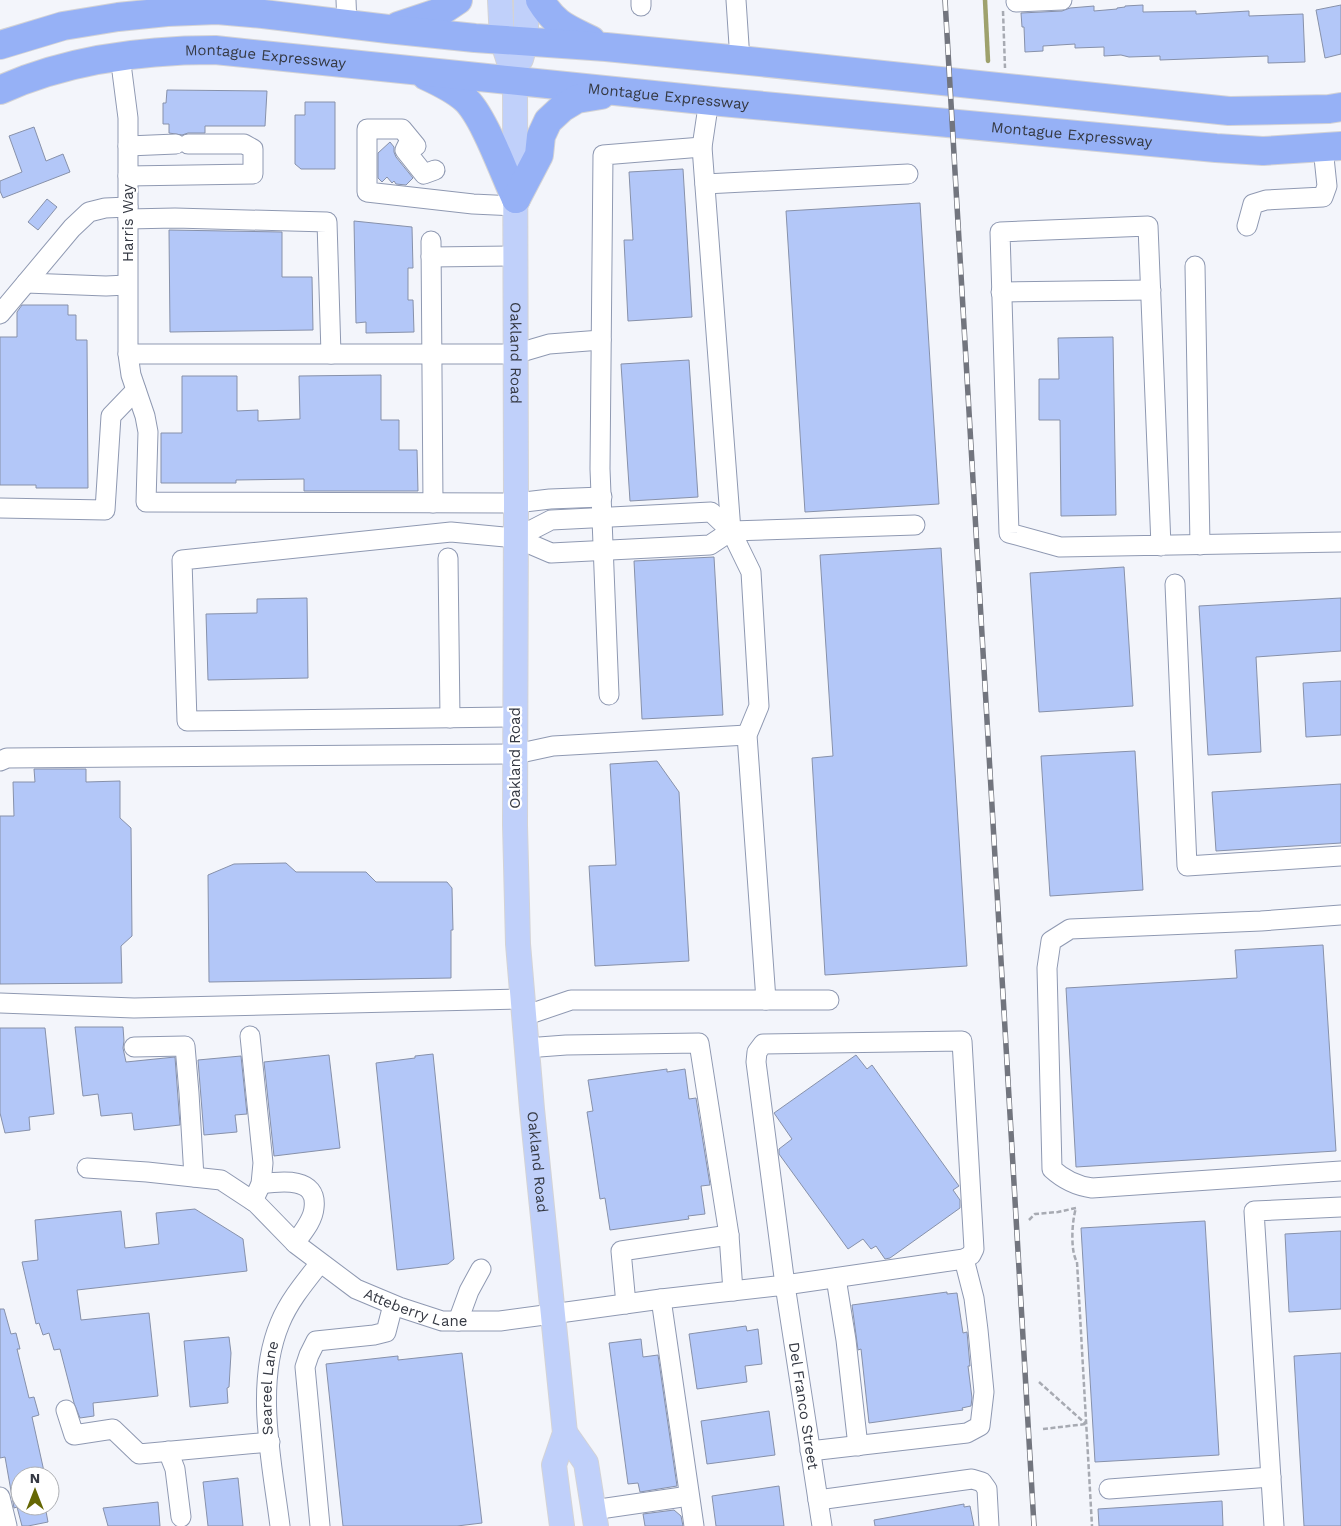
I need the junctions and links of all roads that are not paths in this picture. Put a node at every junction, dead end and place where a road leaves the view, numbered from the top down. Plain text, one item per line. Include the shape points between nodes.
1 (458, 0) edge
2 (500, 0) edge
3 (526, 0) edge
4 (540, 0) edge
5 (736, 0) edge
6 (1062, 0) edge
7 (210, 5) edge
8 (1010, 6) road end
9 (347, 12) edge
10 (388, 29) junction
11 (514, 40) junction
12 (0, 45) edge
13 (606, 47) junction
14 (120, 56) junction
15 (740, 60) junction
16 (416, 71) junction
17 (515, 80) junction
18 (0, 90) edge
19 (623, 91) junction
20 (709, 100) junction
21 (1341, 107) edge
22 (128, 146) junction
23 (702, 147) junction
24 (1332, 147) edge
25 (908, 174) dead end
26 (128, 176) junction
27 (705, 184) junction
28 (438, 200) junction
29 (516, 202) junction
30 (128, 213) junction
31 (1247, 226) dead end
32 (516, 256) junction
33 (1195, 266) dead end
34 (26, 282) junction
35 (127, 285) junction
36 (1151, 290) junction
37 (1001, 292) junction
38 (0, 314) edge
39 (601, 340) junction
40 (432, 353) junction
41 (128, 354) junction
42 (331, 354) junction
43 (515, 354) junction
44 (136, 390) junction
45 (602, 498) junction
46 (433, 503) junction
47 (516, 503) junction
48 (0, 508) edge
49 (602, 518) junction
50 (914, 525) dead end
51 (731, 531) junction
52 (516, 538) junction
53 (1341, 542) edge
54 (1200, 545) junction
55 (1161, 546) junction
56 (603, 550) junction
57 (448, 558) dead end
58 (1175, 584) dead end
59 (609, 695) dead end
60 (450, 718) junction
61 (516, 718) junction
62 (747, 735) junction
63 (516, 754) junction
64 (0, 761) edge
65 (1341, 856) edge
66 (1341, 914) edge
67 (766, 1000) junction
68 (828, 1000) dead end
69 (0, 1003) edge
70 (523, 1007) junction
71 (250, 1036) dead end
72 (134, 1048) dead end
73 (526, 1048) junction
74 (87, 1168) dead end
75 (1341, 1171) edge
76 (194, 1177) junction
77 (261, 1184) junction
78 (253, 1201) junction
79 (1341, 1208) edge
80 (730, 1235) junction
81 (295, 1243) junction
82 (964, 1259) junction
83 (320, 1263) junction
84 (481, 1269) dead end
85 (836, 1278) junction
86 (785, 1285) junction
87 (733, 1292) junction
88 (661, 1299) junction
89 (626, 1304) junction
90 (393, 1305) junction
91 (552, 1314) junction
92 (458, 1320) junction
93 (66, 1410) dead end
94 (566, 1434) junction
95 (270, 1442) junction
96 (858, 1446) junction
97 (168, 1451) junction
98 (810, 1451) junction
99 (1271, 1477) junction
100 (1109, 1490) dead end
101 (689, 1496) junction
102 (818, 1500) junction
103 (0, 1501) edge
104 (181, 1517) dead end
105 (595, 1518) edge
106 (7, 1526) edge
107 (280, 1526) edge
108 (320, 1526) edge
109 (560, 1526) edge
110 (694, 1526) edge
111 (822, 1526) edge
112 (989, 1526) edge
113 (1274, 1526) edge

1 - 10 highway via 440,12
2 - 11 main road
3 - 11 main road
4 - 13 highway via 561,25
5 - 15 street
6 - 8 street
7 - 9 highway via 263,14
7 - 12 highway via 63,26
9 - 10 highway
10 - 11 highway
11 - 13 highway
11 - 17 main road, Oakland Road
13 - 15 highway
14 - 16 highway, Montague Expressway via 215,50
14 - 18 highway, Montague Expressway via 72,65
14 - 22 street, Harris Way
15 - 21 highway via 1229,111
16 - 17 highway, Montague Expressway
16 - 29 highway via 449,87 466,100 480,121
17 - 19 highway, Montague Expressway
17 - 29 main road, Oakland Road
19 - 20 highway, Montague Expressway
19 - 29 highway via 577,99 548,121 538,155
20 - 23 street
20 - 24 highway, Montague Expressway via 1216,148 1263,151
22 - 26 street, Harris Way
22 - 26 street via 244,144 253,149 253,174
23 - 27 street
23 - 39 street via 602,155
24 - 31 street via 1323,197 1266,200 1253,204
25 - 27 street
26 - 30 street, Harris Way
27 - 51 street
28 - 28 street via 442,178 402,129 367,128 367,192
28 - 29 street via 473,204
29 - 32 main road, Oakland Road
30 - 34 street via 105,208 89,212
30 - 35 street, Harris Way
30 - 42 street via 175,218 327,222
32 - 40 street via 431,249
32 - 43 main road, Oakland Road
33 - 54 street
34 - 35 street
34 - 38 street
35 - 41 street, Harris Way
36 - 37 street
36 - 37 street via 1148,226 1000,232
36 - 55 street
37 - 55 street via 1008,533 1060,547
39 - 43 street via 549,344
39 - 45 street
40 - 42 street
40 - 43 street
40 - 46 street
41 - 42 street
41 - 44 street, Harris Way via 130,375
43 - 47 main road, Oakland Road
44 - 46 street, Harris Way via 148,432 146,502
44 - 48 street via 111,416 105,510
45 - 47 street
45 - 49 street
46 - 47 street
47 - 52 main road, Oakland Road
49 - 51 street via 711,512
49 - 52 street via 551,520
49 - 56 street
50 - 51 street
51 - 56 street via 710,545
51 - 62 street via 751,572 759,706
52 - 56 street via 551,553
52 - 60 street via 451,532 182,560 187,721
52 - 61 main road, Oakland Road
53 - 54 street
54 - 55 street
56 - 59 street
57 - 60 street
58 - 65 street via 1187,866
60 - 61 street
61 - 63 main road, Oakland Road
62 - 63 street via 553,746
62 - 67 street
63 - 64 street via 7,758
63 - 70 main road, Oakland Road via 517,907
66 - 75 street via 1261,921 1070,929 1051,941 1047,968 1052,1169 1061,1177 1092,1188
67 - 68 street
67 - 70 street via 571,1000
69 - 70 street via 134,1008
70 - 73 main road, Oakland Road
71 - 77 street via 263,1163
72 - 76 street via 184,1046
73 - 80 street via 699,1043
73 - 91 main road, Oakland Road
74 - 76 street, Atteberry Lane
76 - 78 street, Atteberry Lane via 221,1180
77 - 78 street
77 - 81 street via 282,1180 304,1185 312,1193 314,1209
78 - 81 street, Atteberry Lane
79 - 99 street via 1254,1210
80 - 87 street
80 - 89 street via 621,1251
81 - 83 street, Atteberry Lane
82 - 85 street, Atteberry Lane
82 - 86 street, Del Franco Street via 974,1249 962,1041 763,1044 757,1052 756,1062
82 - 96 street via 974,1298 979,1338 984,1392 980,1426 967,1433
83 - 90 street, Atteberry Lane via 356,1288
83 - 95 street, Seareel Lane via 296,1294 273,1343 267,1391
84 - 92 street
85 - 86 street, Atteberry Lane
85 - 96 street
86 - 87 street, Atteberry Lane
86 - 98 street, Del Franco Street
87 - 88 street, Atteberry Lane
88 - 89 street, Atteberry Lane
88 - 101 street
89 - 91 street, Atteberry Lane
90 - 92 street, Atteberry Lane via 442,1320
90 - 108 street via 386,1332 316,1341 309,1355 306,1367
91 - 92 street, Atteberry Lane via 500,1320
91 - 94 main road, Oakland Road
93 - 97 street via 74,1435 113,1429 139,1454
94 - 105 main road, Oakland Road via 586,1463
94 - 109 main road, Oakland Road via 554,1465
95 - 97 street
95 - 107 street, Seareel Lane
96 - 98 street
97 - 104 street via 175,1469
98 - 102 street, Del Franco Street
99 - 100 street
99 - 113 street
101 - 105 street
101 - 110 street
102 - 111 street, Del Franco Street
102 - 112 street via 972,1480 982,1482 987,1489
103 - 106 street

